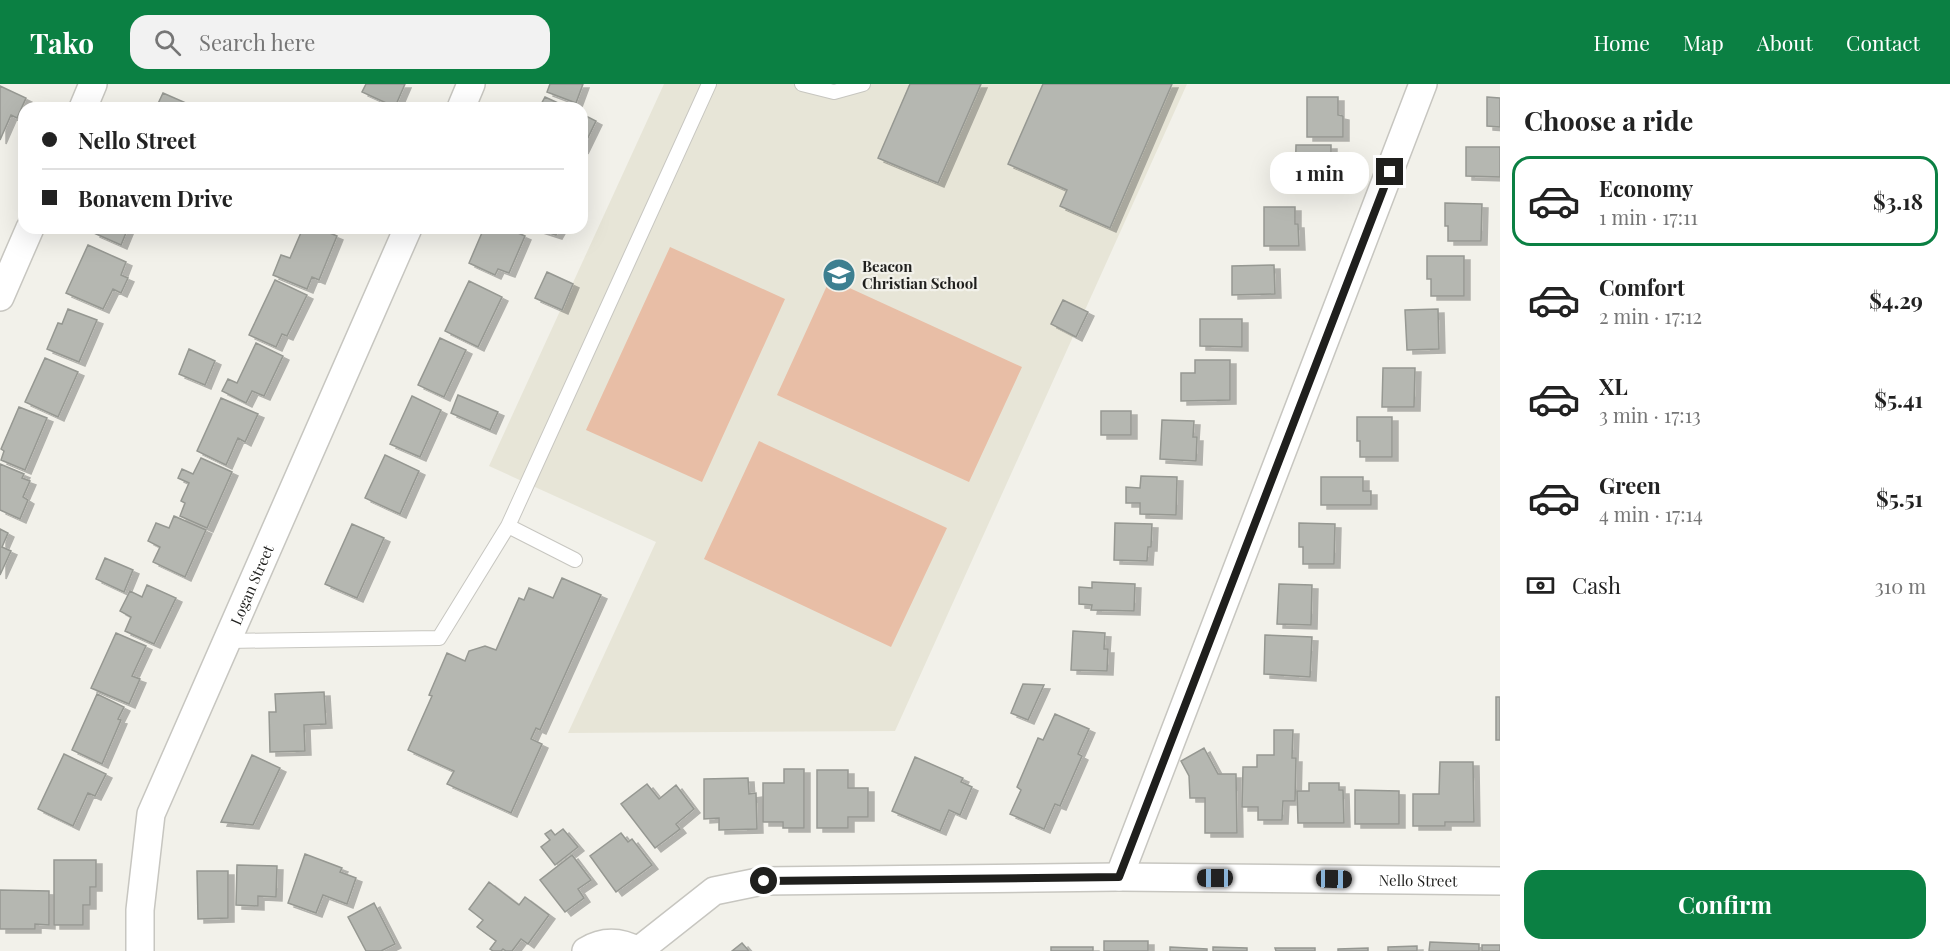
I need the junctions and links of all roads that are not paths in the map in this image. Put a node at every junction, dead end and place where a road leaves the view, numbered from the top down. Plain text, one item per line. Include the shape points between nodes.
1 (93, 84) edge
2 (471, 84) edge
3 (709, 84) edge
4 (802, 84) edge
5 (863, 84) edge
6 (1423, 84) edge
7 (86, 102) edge
8 (464, 102) edge
9 (27, 234) edge
10 (405, 234) edge
11 (0, 297) edge
12 (508, 526) junction
13 (575, 560) dead end
14 (228, 641) junction
15 (1119, 877) junction
16 (1500, 881) edge
17 (140, 951) edge
18 (586, 951) edge
19 (638, 951) edge

1 - 7 street
2 - 8 street
3 - 12 lane
4 - 5 lane via 834,92
6 - 15 street
9 - 11 street
10 - 14 street, Logan Street
12 - 13 lane
12 - 14 lane via 439,638
14 - 17 street, Logan Street via 151,814 140,910
15 - 16 street, Nello Street
15 - 19 street, Nello Street via 764,881 714,891
18 - 19 street via 609,942

